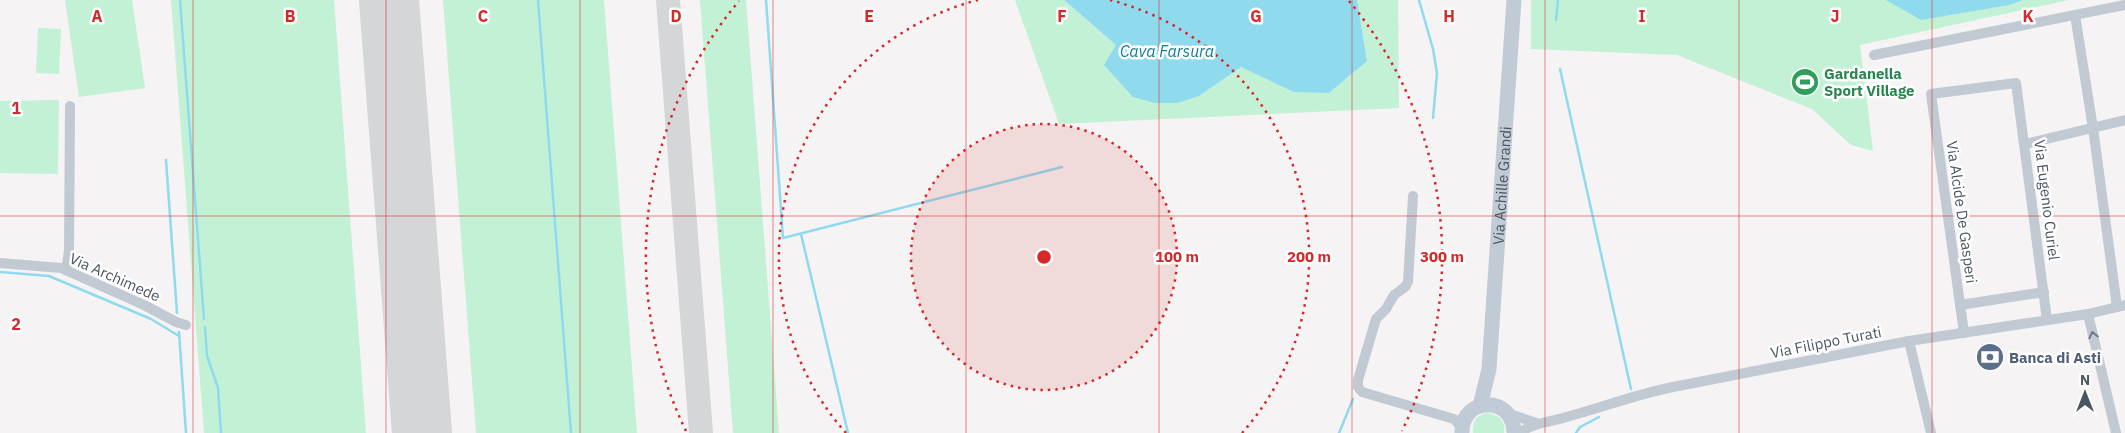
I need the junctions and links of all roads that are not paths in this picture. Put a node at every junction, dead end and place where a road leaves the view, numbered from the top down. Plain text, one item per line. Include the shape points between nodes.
1 (1514, 0) edge
2 (2125, 5) edge
3 (2075, 15) junction
4 (1874, 55) dead end
5 (2016, 83) joint
6 (70, 106) dead end
7 (2125, 120) edge
8 (2093, 128) junction
9 (2025, 144) junction
10 (1413, 196) dead end
11 (0, 263) edge
12 (66, 270) junction
13 (2044, 292) junction
14 (1960, 305) junction
15 (2121, 306) edge
16 (2088, 314) junction
17 (2047, 320) junction
18 (186, 325) dead end
19 (1964, 333) junction
20 (1909, 341) junction
21 (1489, 369) junction
22 (1474, 410) junction
23 (1502, 410) junction
24 (1446, 415) junction
25 (1536, 424) junction
26 (1462, 431) edge
27 (1514, 433) edge
28 (1519, 433) edge
29 (1932, 433) edge
30 (2116, 433) edge

1 - 21 main road, Via Achille Grandi
2 - 3 street
3 - 4 street
3 - 8 street
5 - 9 street, Via Eugenio Curiel
5 - 14 street, Via Alcide De Gasperi via 1931,94
6 - 12 street via 69,251
7 - 8 street
8 - 9 street
8 - 15 street
9 - 13 street, Via Eugenio Curiel
10 - 24 street via 1408,282 1376,319 1358,385 1362,392
11 - 12 street, Via Archimede
12 - 18 street, Via Archimede
13 - 14 street
13 - 17 street, Via Eugenio Curiel
14 - 19 street, Via Alcide De Gasperi
15 - 16 street, Via Filippo Turati
16 - 17 street, Via Filippo Turati
30 -> 16 street
17 - 19 street, Via Filippo Turati
19 - 20 street, Via Filippo Turati
20 - 25 street, Via Filippo Turati via 1660,390
20 - 29 street
21 - 22 main road, Via Achille Grandi
21 - 23 main road, Via Achille Grandi via 1492,393
22 - 23 main road
22 - 24 street
22 - 26 main road, Via Achille Grandi
23 - 25 street
23 - 27 main road, Via Achille Grandi via 1512,419
24 - 26 street via 1454,419
25 - 28 street, Via Filippo Turati

